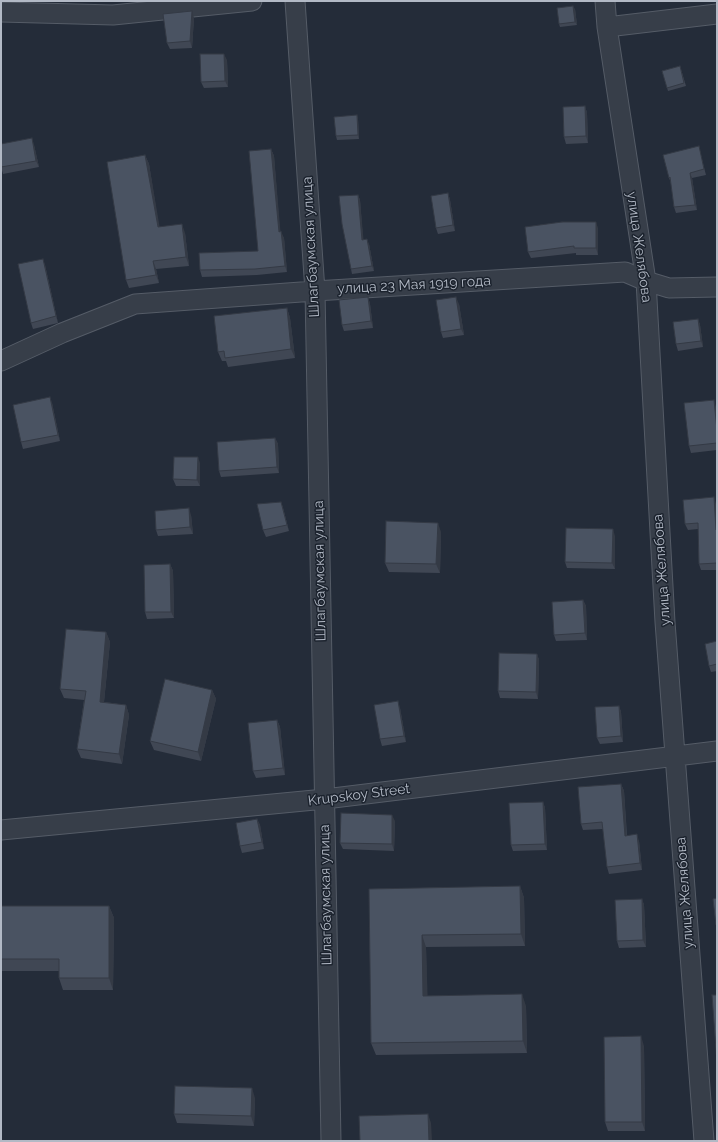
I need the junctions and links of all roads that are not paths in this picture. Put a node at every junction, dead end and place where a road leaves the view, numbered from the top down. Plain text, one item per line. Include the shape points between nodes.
1 (252, 1) edge
2 (295, 1) edge
3 (605, 1) edge
4 (1, 12) edge
5 (717, 14) edge
6 (607, 27) junction
7 (646, 280) junction
8 (717, 287) edge
9 (315, 291) junction
10 (1, 361) edge
11 (717, 751) edge
12 (675, 755) junction
13 (325, 800) junction
14 (1, 830) edge
15 (331, 1141) edge
16 (704, 1141) edge

1 - 4 street via 113,15
2 - 9 street, Шлагбаумская улица
3 - 6 street, улица Желябова
5 - 6 street
6 - 7 street, улица Желябова
7 - 8 street, улица 23 Мая 1919 года via 670,288
7 - 9 street, улица 23 Мая 1919 года via 625,272
7 - 12 street, улица Желябова
9 - 10 street, улица 23 Мая 1919 года via 134,304
9 - 13 street, Шлагбаумская улица
11 - 12 street, Krupskoy Street
12 - 13 street, Krupskoy Street
12 - 16 street, улица Желябова
13 - 14 street, Krupskoy Street
13 - 15 street, Шлагбаумская улица

